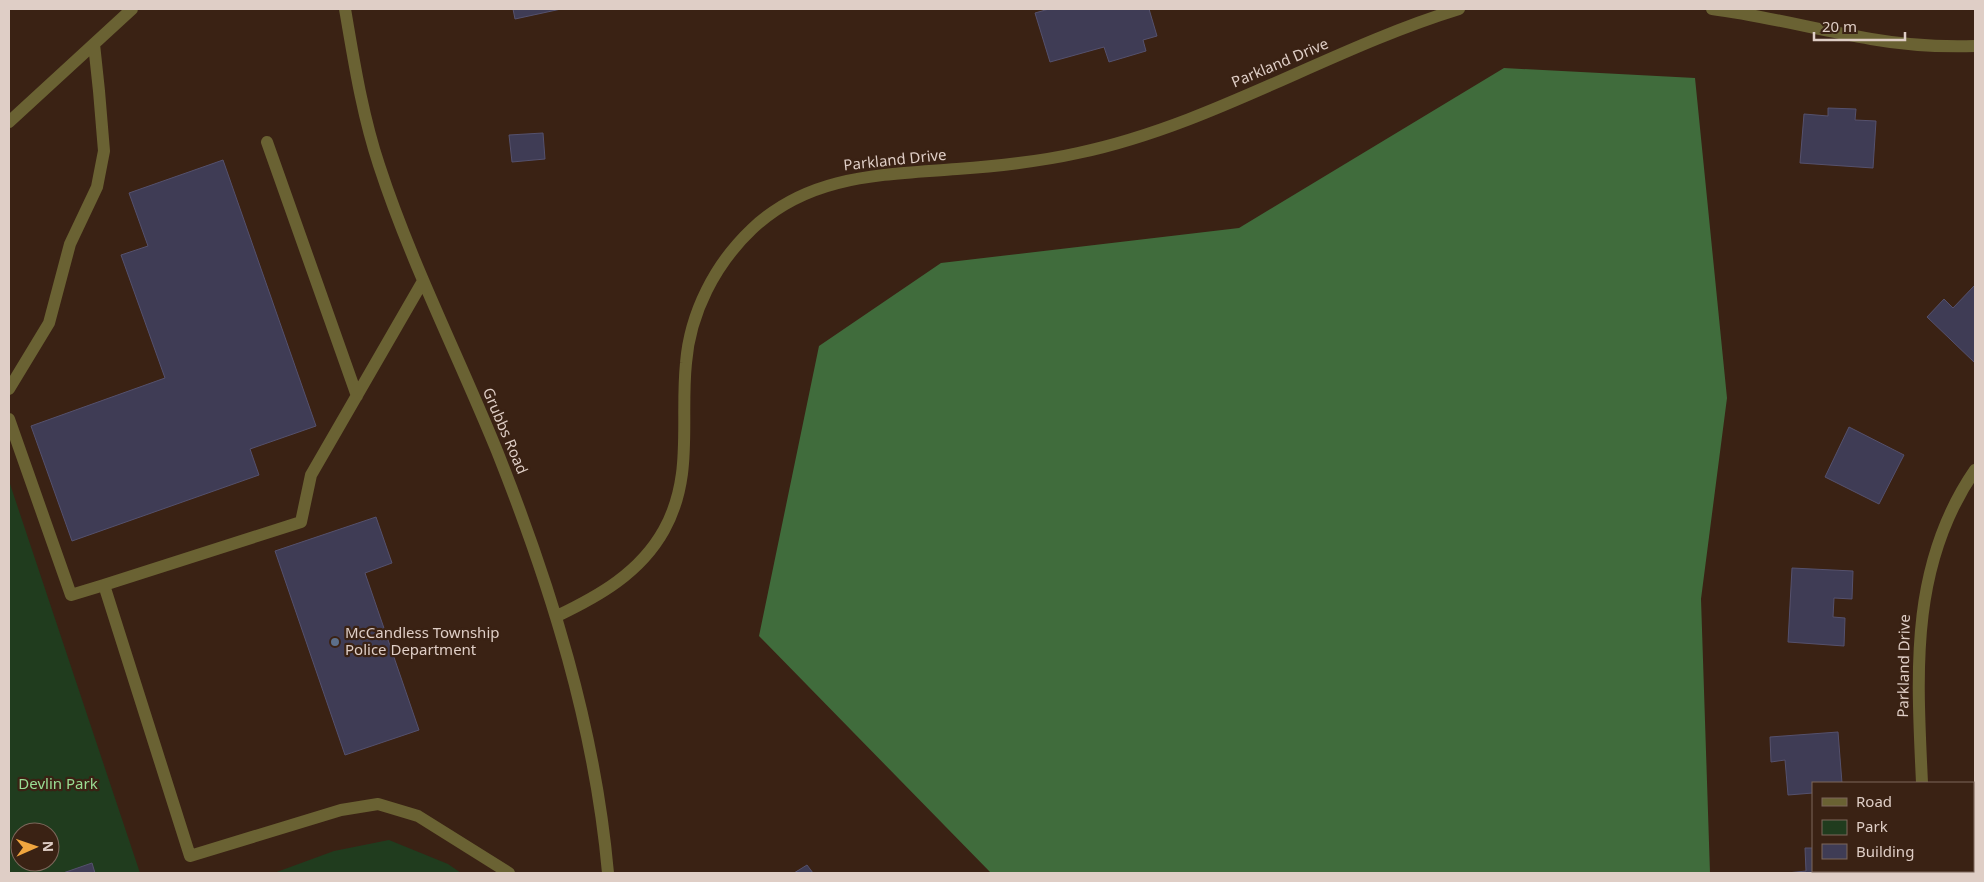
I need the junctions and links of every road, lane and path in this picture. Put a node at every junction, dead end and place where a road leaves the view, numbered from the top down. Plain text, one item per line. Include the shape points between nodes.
1 (132, 9) edge
2 (345, 9) edge
3 (1459, 9) edge
4 (1712, 9) edge
5 (94, 44) junction
6 (1975, 46) edge
7 (9, 122) edge
8 (267, 142) dead end
9 (423, 281) junction
10 (9, 390) edge
11 (357, 396) junction
12 (9, 419) edge
13 (1975, 470) edge
14 (104, 586) junction
15 (557, 616) junction
16 (1922, 782) edge
17 (509, 873) edge
18 (608, 873) edge

1 - 5 street
2 - 9 street, Grubbs Road via 371,139
3 - 15 street, Parkland Drive via 1403,28 1171,126 1122,143 1037,161 856,178 804,193 782,206 753,228 729,255 709,285 695,318 686,365 682,485 663,531 636,566 617,583 595,598
4 - 6 street via 1754,14 1871,39
5 - 7 street
5 - 10 street via 104,151 97,188 70,244 50,323
8 - 11 street
9 - 11 street
9 - 15 street, Grubbs Road via 496,450
11 - 14 street via 311,475 301,522
12 - 14 street via 71,595
13 - 16 street, Parkland Drive via 1963,488 1939,542 1922,608 1918,663
14 - 17 street via 190,856 341,810 378,804 418,816
15 - 18 street, Grubbs Road via 583,718

